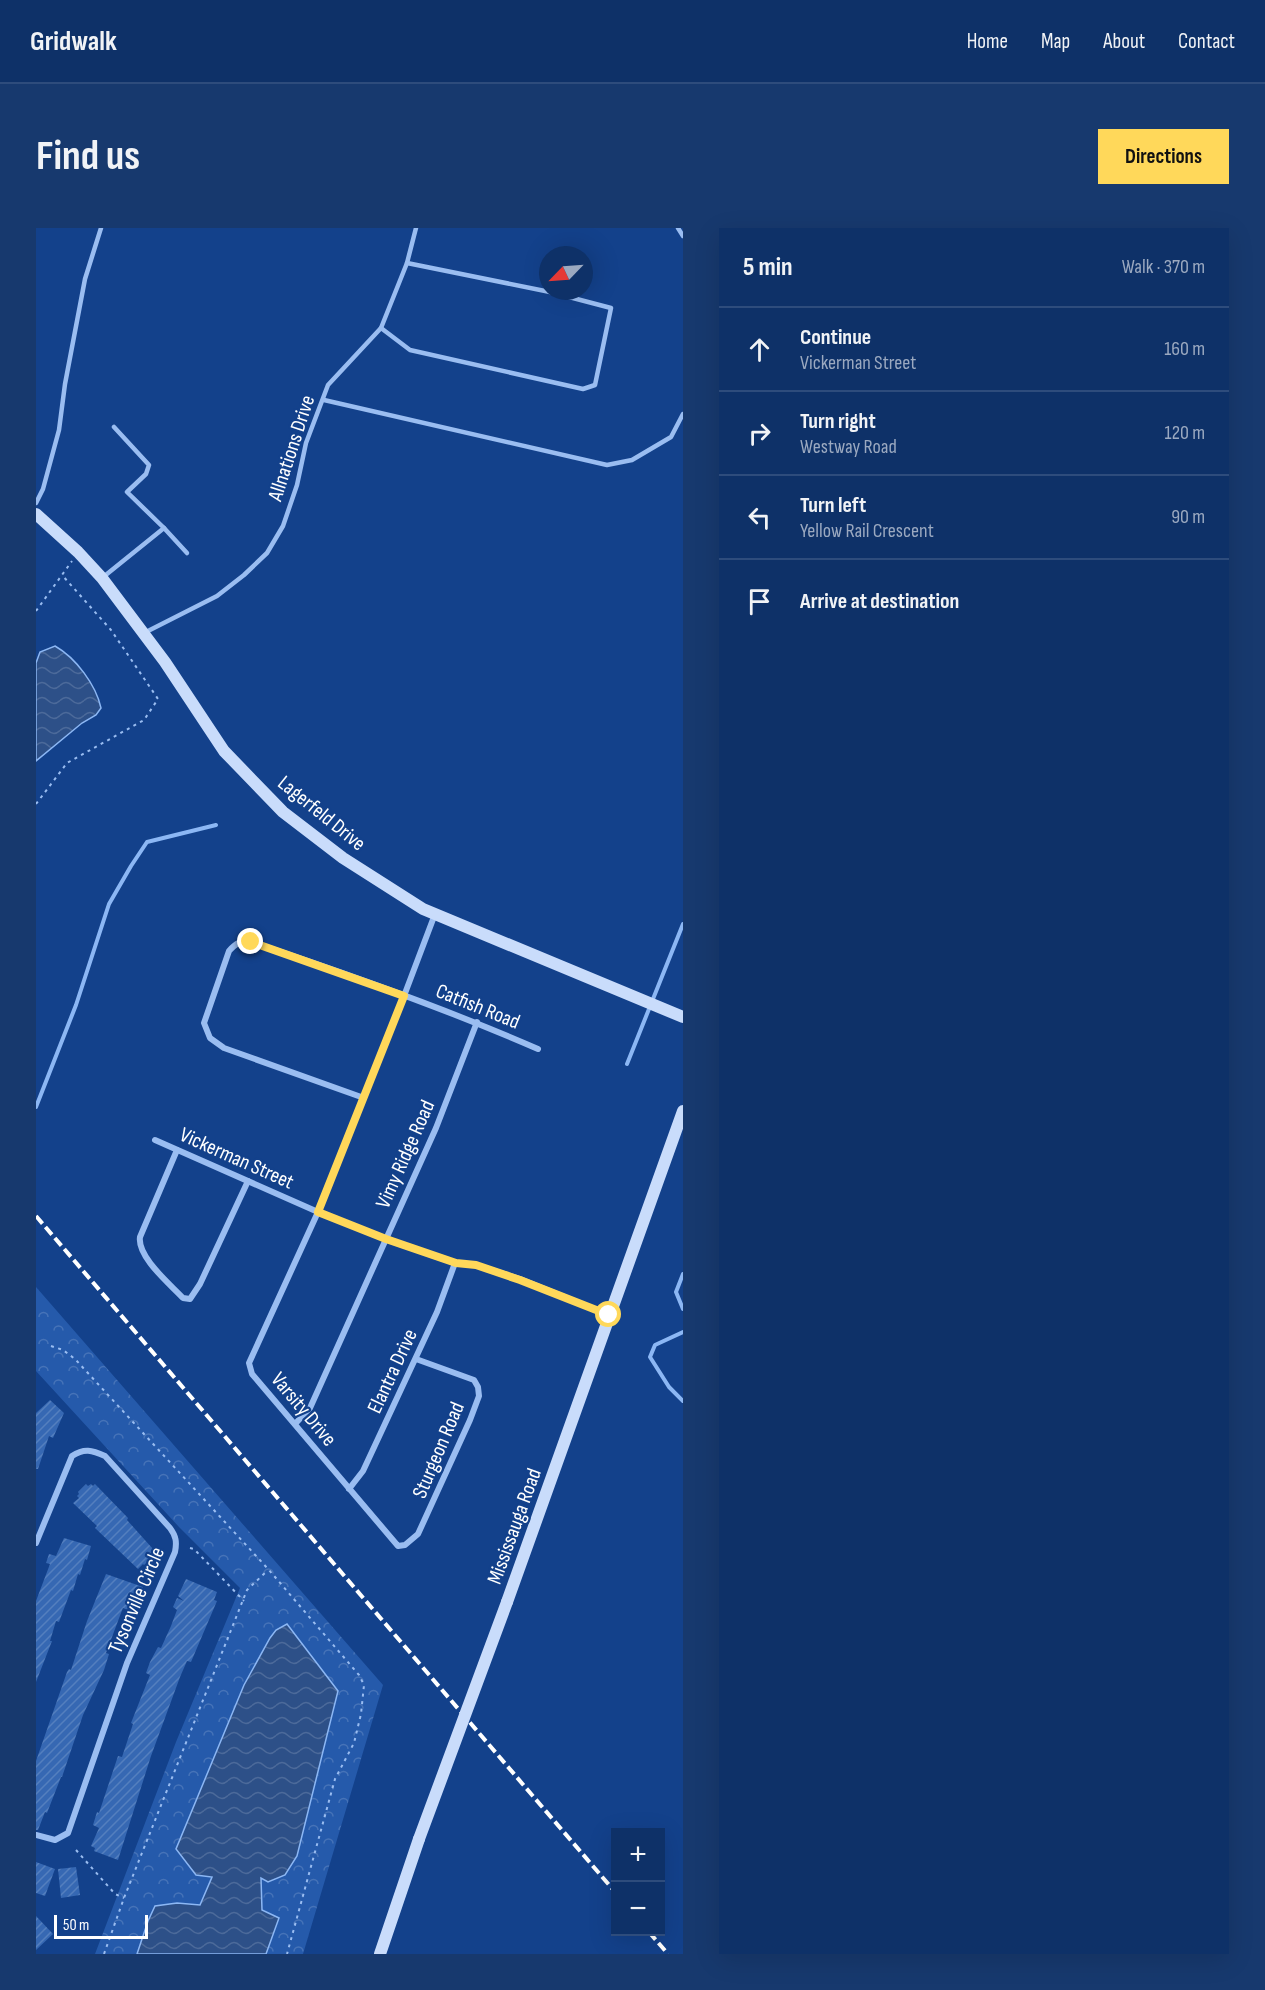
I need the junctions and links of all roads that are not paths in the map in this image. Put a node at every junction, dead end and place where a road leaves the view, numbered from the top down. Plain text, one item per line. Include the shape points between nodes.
1 (101, 228) edge
2 (416, 228) edge
3 (678, 228) edge
4 (683, 236) edge
5 (406, 263) junction
6 (381, 328) junction
7 (324, 400) junction
8 (683, 414) edge
9 (114, 427) dead end
10 (36, 503) edge
11 (36, 514) edge
12 (164, 528) junction
13 (187, 553) dead end
14 (102, 578) junction
15 (144, 633) junction
16 (435, 914) junction
17 (404, 996) junction
18 (683, 1017) edge
19 (477, 1022) junction
20 (538, 1049) dead end
21 (364, 1098) junction
22 (683, 1111) edge
23 (155, 1140) dead end
24 (177, 1150) junction
25 (248, 1181) junction
26 (318, 1212) junction
27 (386, 1239) junction
28 (456, 1263) junction
29 (609, 1315) junction
30 (416, 1359) junction
31 (295, 1424) junction
32 (349, 1489) junction
33 (36, 1543) edge
34 (398, 1546) joint
35 (36, 1835) edge
36 (380, 1954) edge

1 - 10 lane via 64,384 59,430
2 - 5 lane, Allnations Drive
3 - 4 lane
5 - 6 lane, Allnations Drive
5 - 6 lane via 611,308 595,385 583,389 410,350
6 - 7 lane, Allnations Drive via 328,385
7 - 8 lane via 607,465 632,460 671,437
7 - 15 lane, Allnations Drive via 306,443 283,526 267,553 217,596
9 - 12 lane via 149,465 146,474 128,492
11 - 14 main road, Lagerfeld Drive
12 - 13 lane
12 - 14 lane
14 - 15 main road, Lagerfeld Drive
15 - 16 main road, Lagerfeld Drive via 224,751 283,812 343,858
16 - 17 street
16 - 18 main road, Lagerfeld Drive
17 - 19 street, Catfish Road
17 - 21 street
17 - 21 street, Catfish Road via 251,942 235,944 229,951 204,1023 210,1038 224,1048
19 - 20 street, Catfish Road
19 - 27 street, Vimy Ridge Road via 436,1128
21 - 26 street
22 - 29 main road, Mississauga Road
23 - 24 street, Vickerman Street
24 - 25 street, Vickerman Street
24 - 25 street via 139,1241 141,1251 183,1298 190,1299 200,1284
25 - 26 street, Vickerman Street
26 - 27 street, Vickerman Street
26 - 31 street, Varsity Drive via 249,1364 252,1374
27 - 28 street, Vickerman Street
27 - 31 street, Vimy Ridge Road via 310,1408
28 - 29 street, Vickerman Street via 476,1265
28 - 30 street, Elantra Drive
29 - 36 main road, Mississauga Road, bridge
30 - 32 street, Elantra Drive via 363,1471
30 - 34 street, Sturgeon Road via 474,1380 479,1396 418,1533
31 - 32 street, Varsity Drive
32 - 34 street, Varsity Drive
33 - 35 street, Tysonville Circle via 72,1456 85,1450 105,1456 170,1528 177,1544 127,1662 68,1833 56,1840

